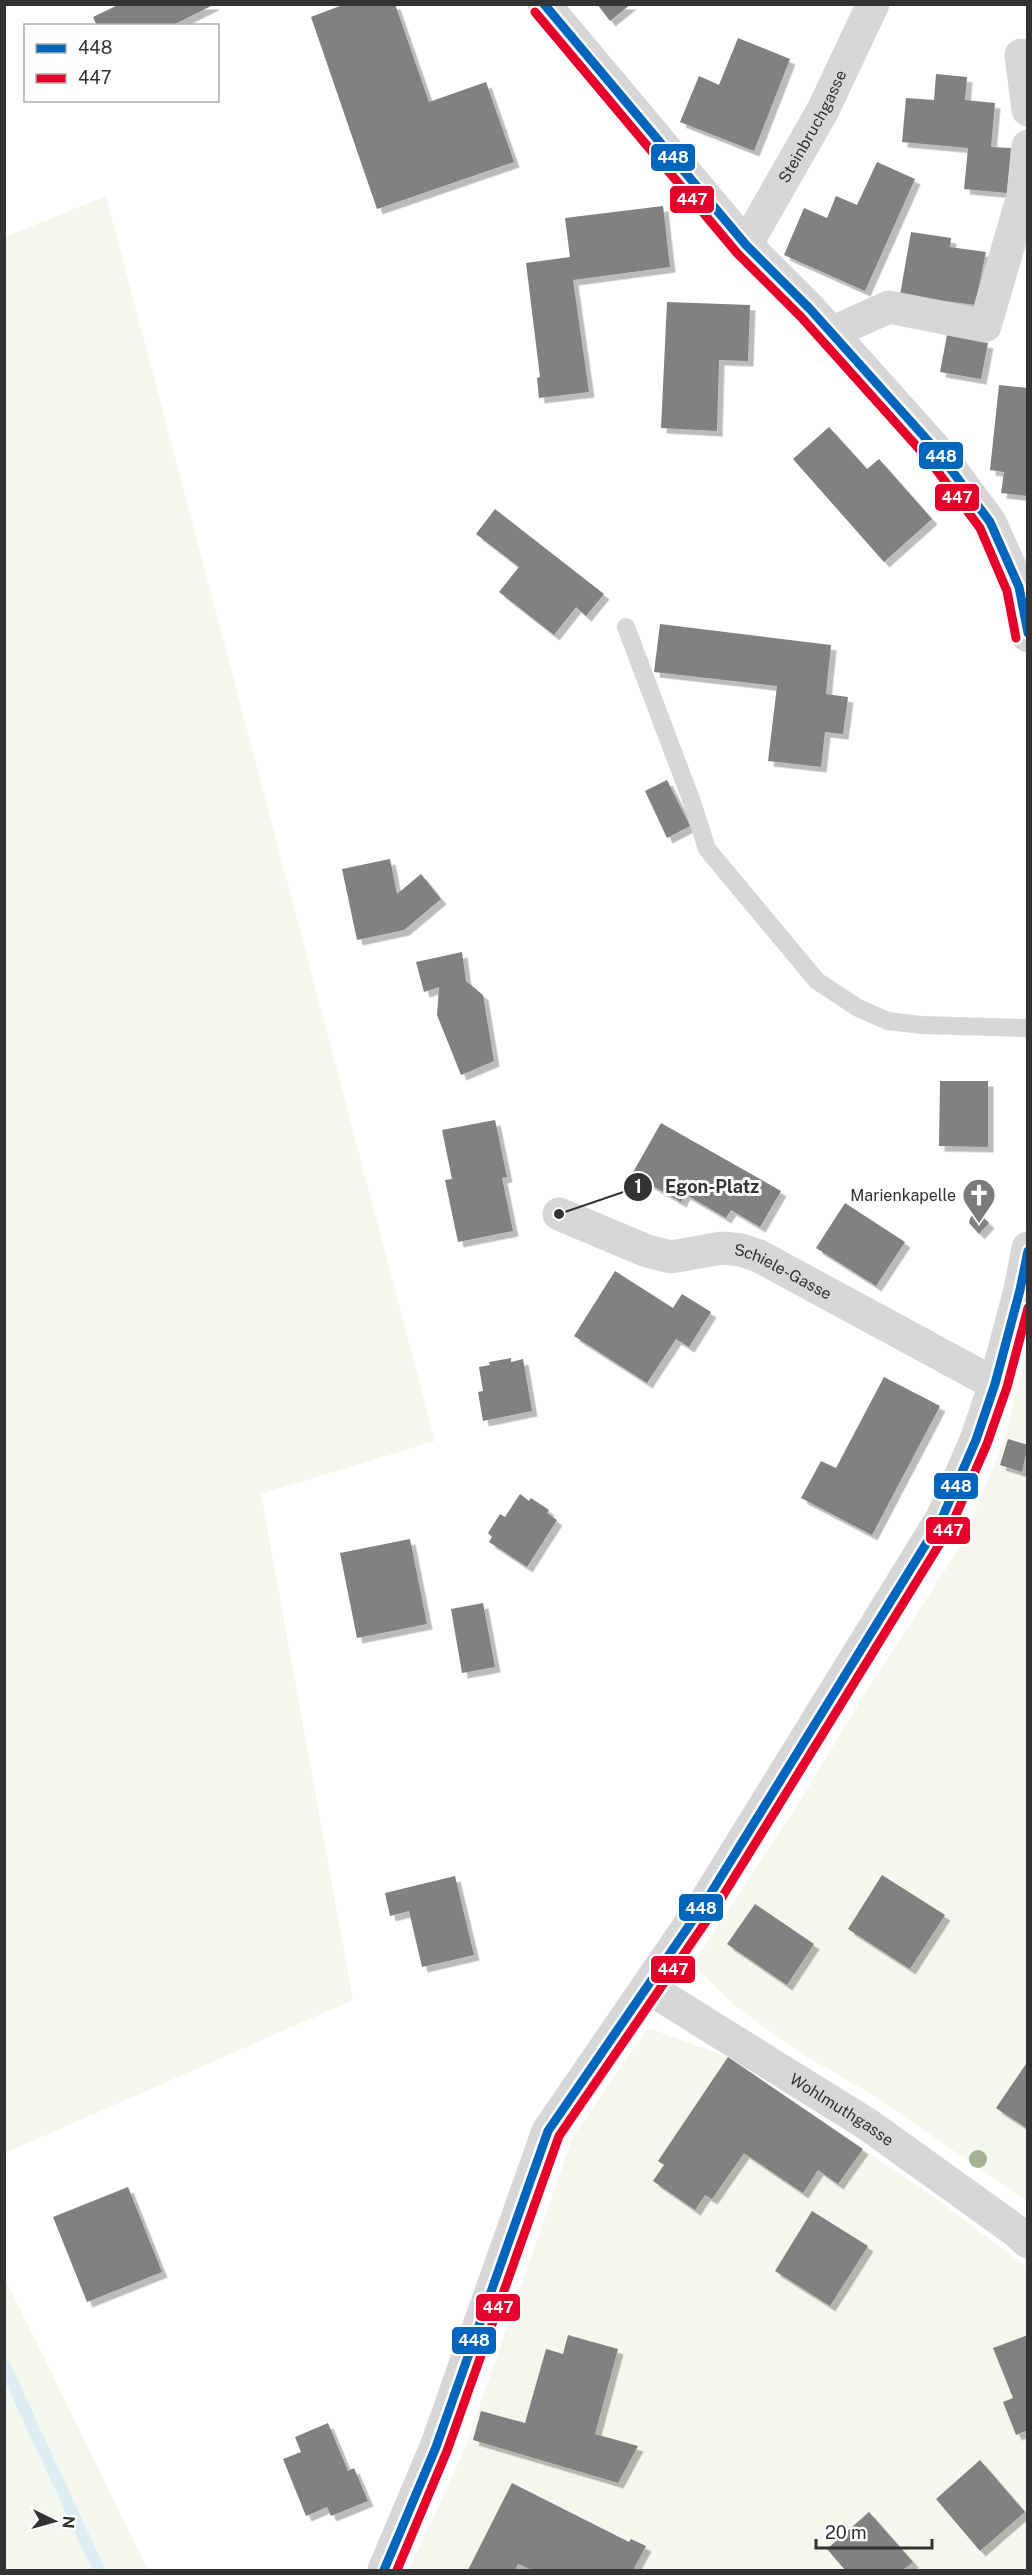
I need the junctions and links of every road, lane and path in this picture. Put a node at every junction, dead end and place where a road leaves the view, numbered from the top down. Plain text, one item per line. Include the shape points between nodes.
1 (544, 4) edge
2 (873, 4) edge
3 (1021, 55) dead end
4 (1028, 110) edge
5 (1028, 146) edge
6 (746, 245) junction
7 (831, 333) junction
8 (626, 627) dead end
9 (1028, 636) edge
10 (1028, 1028) edge
11 (559, 1214) dead end
12 (1028, 1248) edge
13 (994, 1384) junction
14 (647, 1987) junction
15 (1028, 2242) edge
16 (384, 2571) edge

1 - 6 street
2 - 6 street, Steinbruchgasse via 823,110
3 - 4 street
5 - 7 street via 1023,196 985,326 889,307
6 - 7 street
7 - 9 street via 938,452 990,522 1018,587
8 - 10 lane via 707,849 817,981 858,1008 888,1021
11 - 13 street, Schiele-Gasse via 647,1251 671,1257 722,1248 759,1256
12 - 13 street
13 - 14 street via 942,1518 706,1902
14 - 15 street, Wohlmuthgasse via 867,2124
14 - 16 street via 548,2131 436,2447

